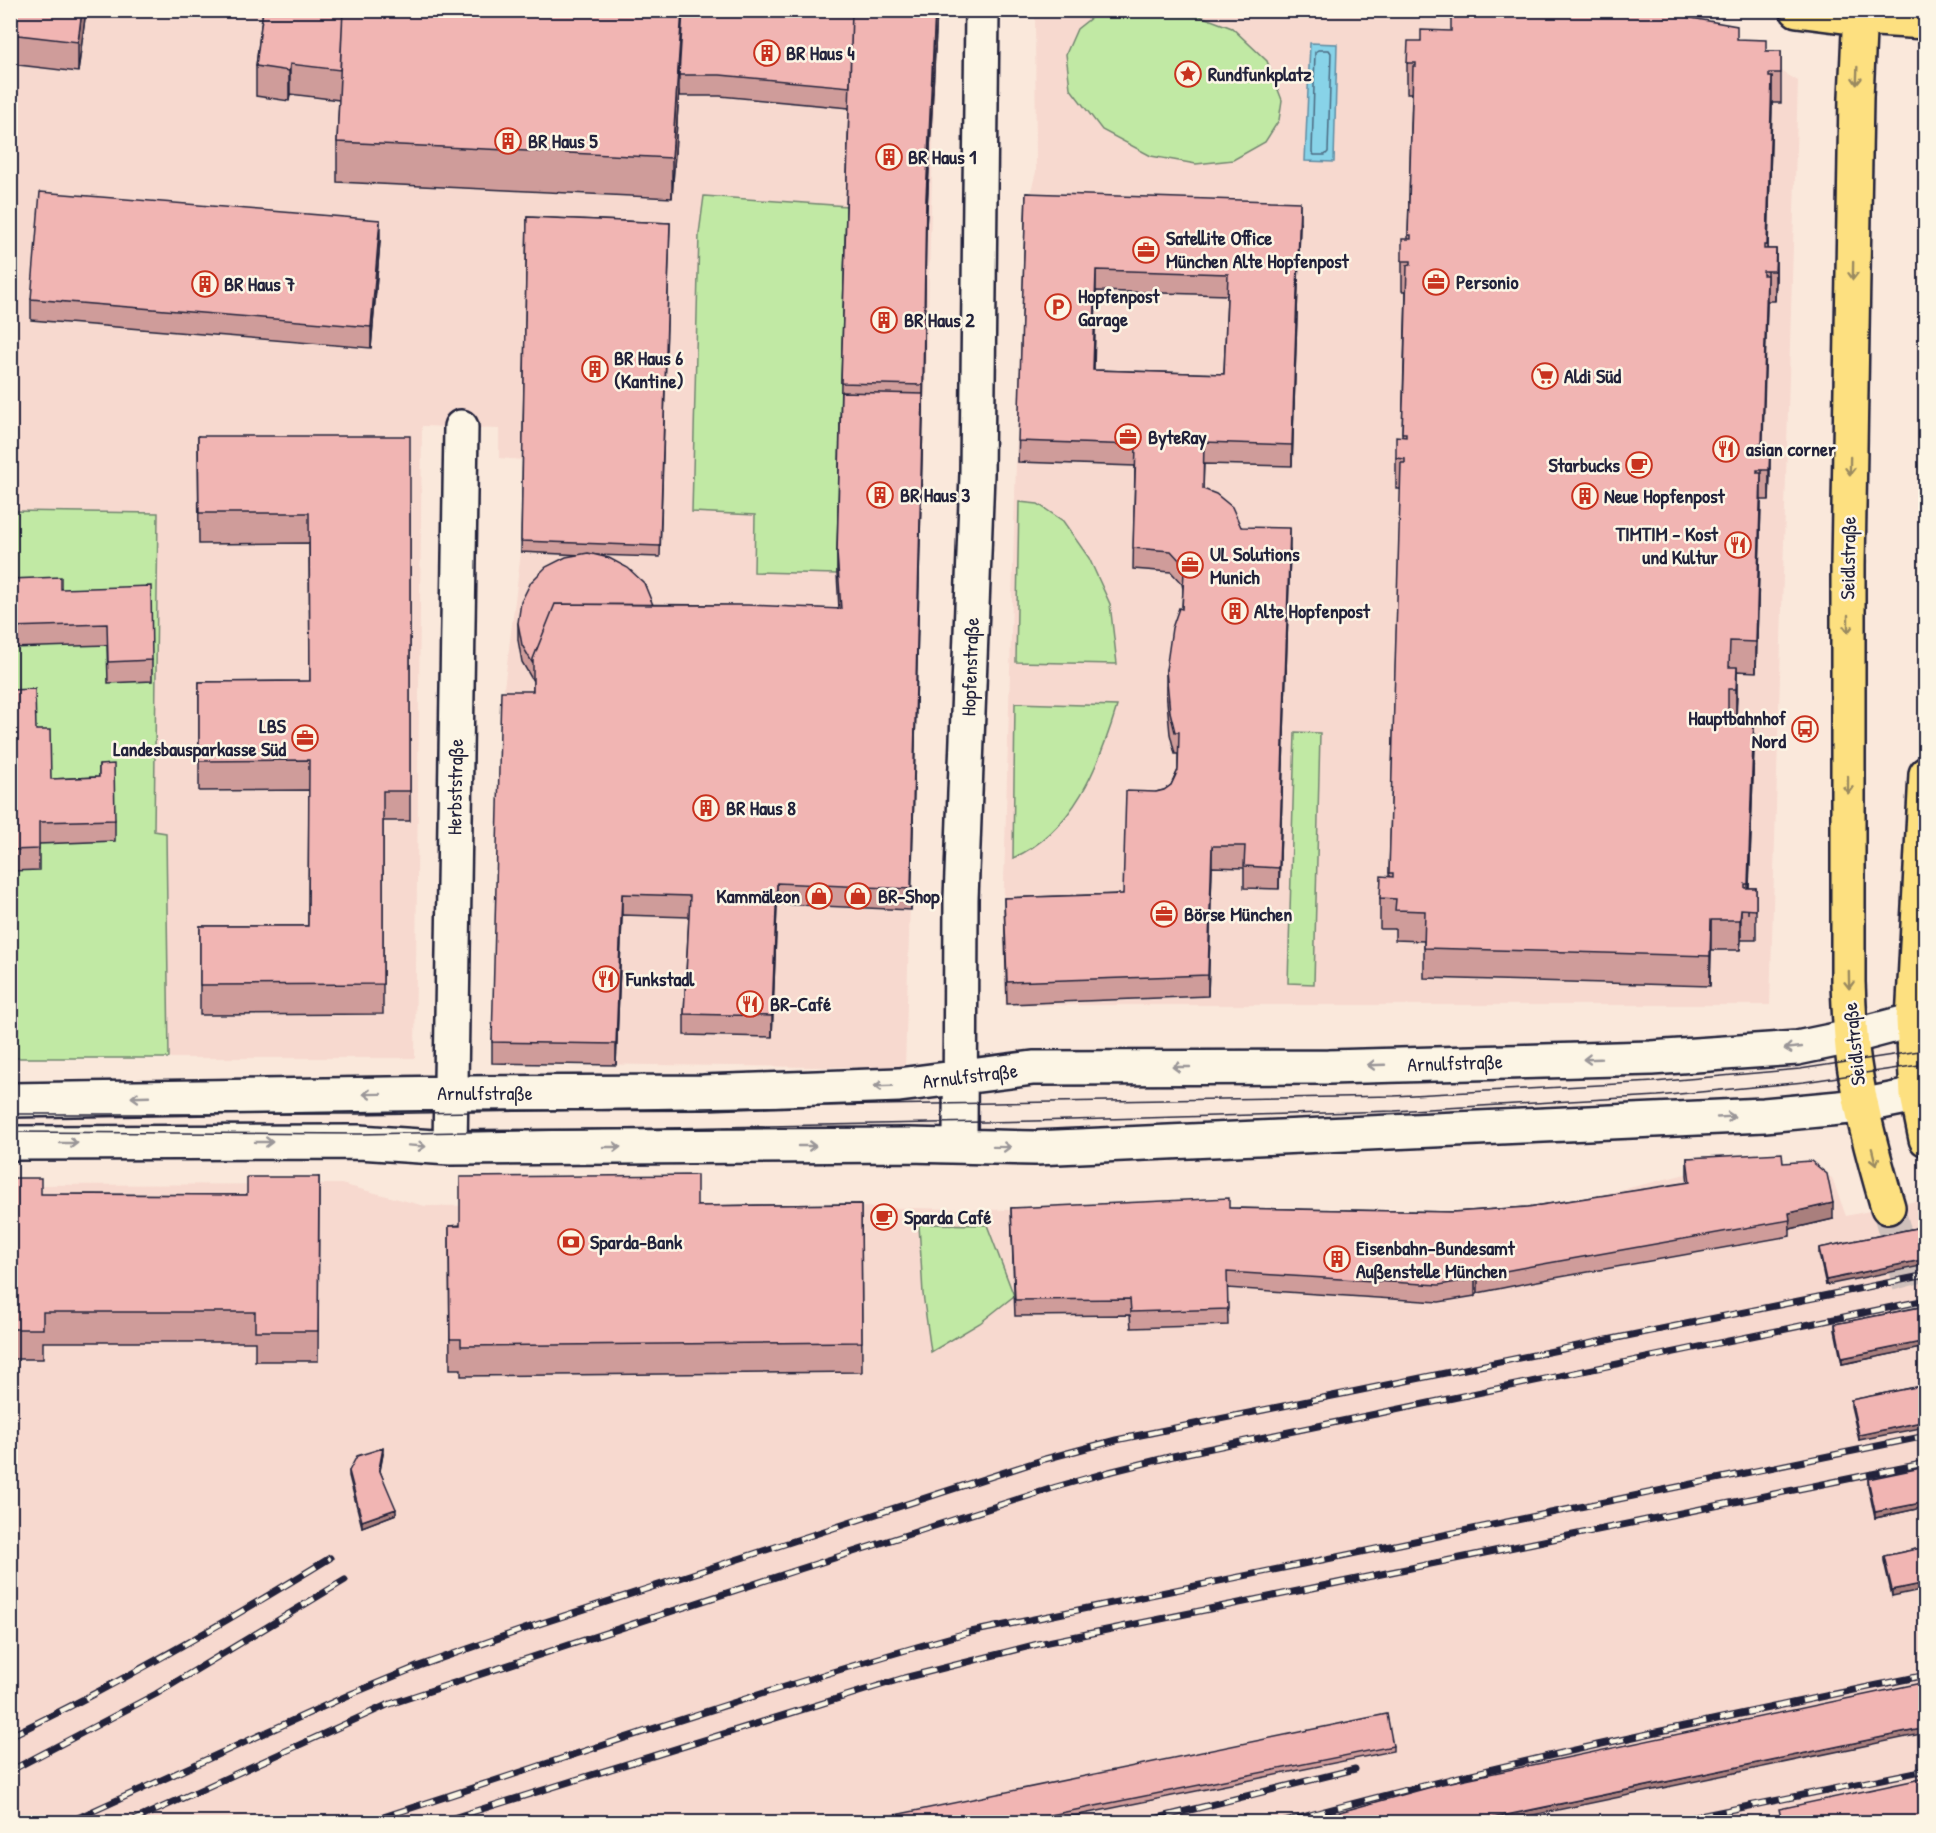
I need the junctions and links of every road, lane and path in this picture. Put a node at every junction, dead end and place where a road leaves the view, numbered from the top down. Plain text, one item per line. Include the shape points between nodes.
1 (982, 10) edge
2 (1797, 10) edge
3 (1859, 14) edge
4 (1926, 22) edge
5 (461, 427) dead end
6 (1926, 774) edge
7 (1921, 932) edge
8 (1919, 1018) edge
9 (1850, 1037) junction
10 (961, 1077) junction
11 (452, 1093) junction
12 (1921, 1094) edge
13 (10, 1100) edge
14 (1861, 1106) junction
15 (1926, 1139) edge
16 (10, 1143) edge
17 (960, 1146) junction
18 (450, 1148) junction
19 (1888, 1207) tunnel mouth

1 - 10 street, Hopfenstraße via 977,474 961,899
2 - 3 main road
3 - 4 main road
3 -> 9 main road, Seidlstraße via 1848,566
5 - 11 street, Herbststraße
6 - 7 main road
7 - 8 main road
8 - 9 street, Arnulfstraße
8 - 12 main road
9 -> 10 street, Arnulfstraße via 1797,1048 1651,1058 1033,1068
9 - 14 main road, Seidlstraße
10 -> 11 street, Arnulfstraße via 898,1085 703,1092
10 - 17 street, Hopfenstraße
11 -> 13 street, Arnulfstraße
11 - 18 street, Herbststraße
12 - 14 street
12 - 15 main road
17 -> 14 street via 1035,1148 1667,1120
14 -> 19 main road, Seidlstraße
16 -> 18 street via 359,1142
18 -> 17 street

